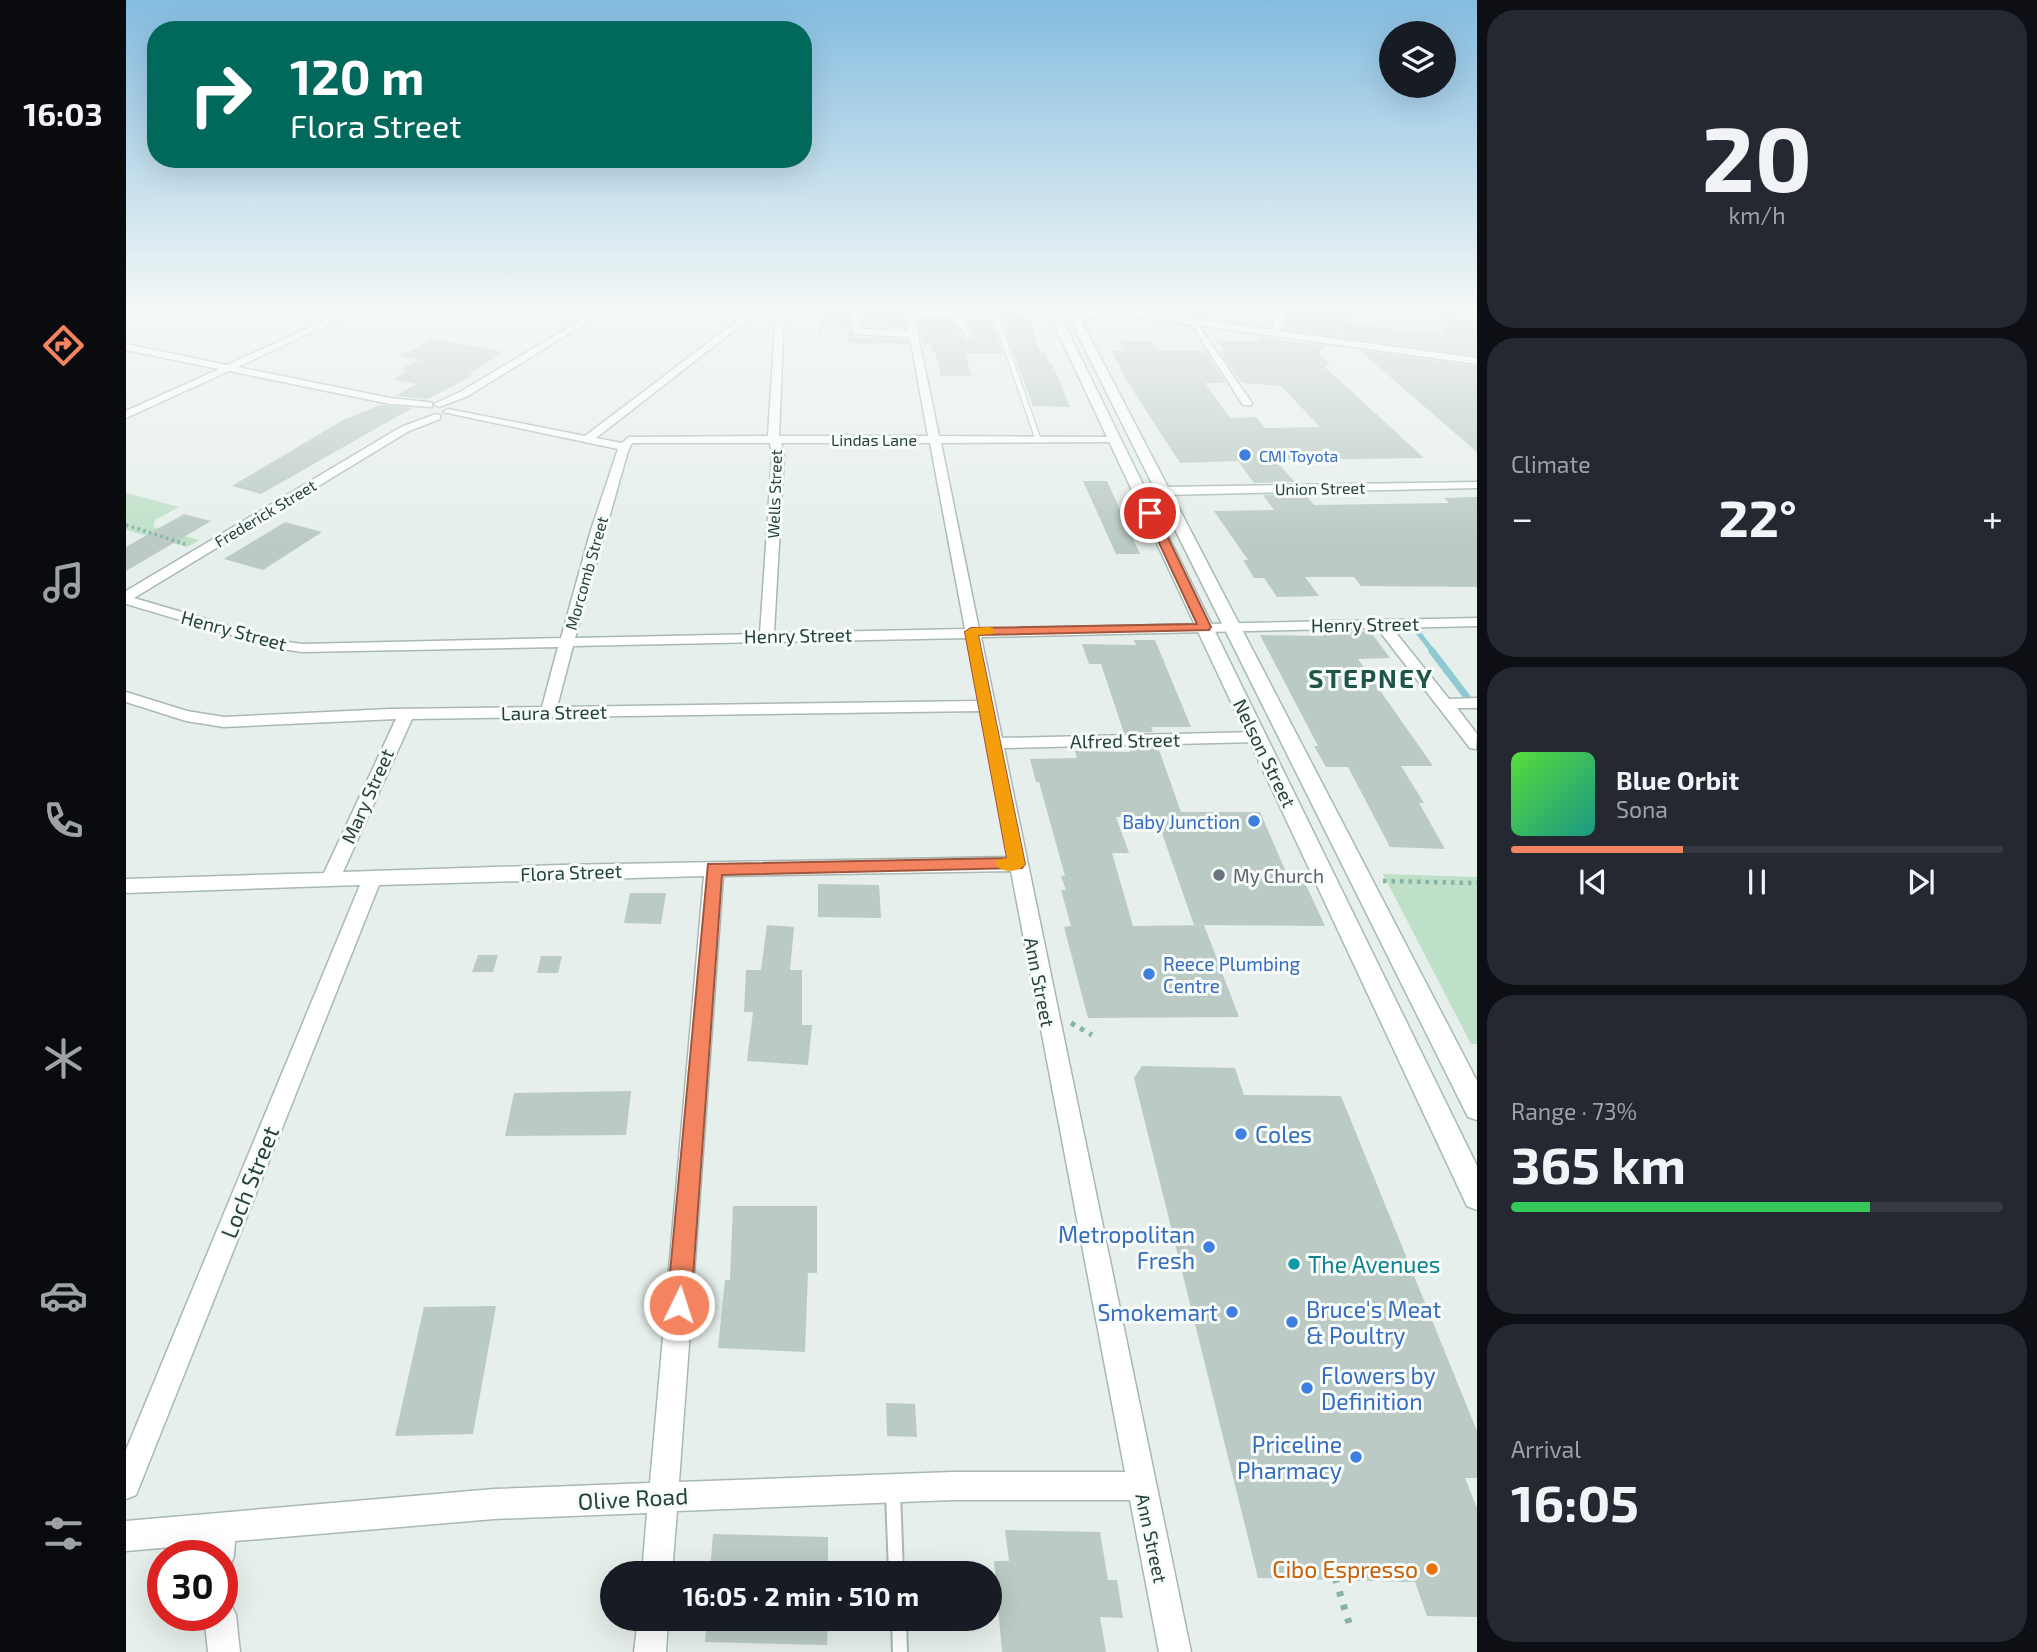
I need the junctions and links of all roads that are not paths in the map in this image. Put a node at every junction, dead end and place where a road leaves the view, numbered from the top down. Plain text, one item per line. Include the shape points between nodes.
1 (185, 388) edge
2 (327, 388) edge
3 (474, 388) edge
4 (655, 388) edge
5 (777, 388) edge
6 (923, 388) edge
7 (1020, 388) edge
8 (1090, 388) edge
9 (1110, 388) edge
10 (1237, 388) edge
11 (1247, 403) dead end
12 (434, 409) junction
13 (126, 415) edge
14 (405, 429) junction
15 (775, 439) junction
16 (933, 439) junction
17 (1038, 439) junction
18 (1115, 439) junction
19 (587, 440) junction
20 (629, 443) junction
21 (1477, 485) edge
22 (1163, 491) junction
23 (1140, 492) junction
24 (126, 598) edge
25 (1477, 622) edge
26 (1381, 624) junction
27 (1205, 627) junction
28 (1233, 627) junction
29 (971, 632) junction
30 (767, 636) junction
31 (567, 641) junction
32 (126, 697) edge
33 (1477, 703) edge
34 (1445, 704) junction
35 (986, 706) junction
36 (548, 712) junction
37 (405, 714) junction
38 (1289, 736) junction
39 (1257, 737) junction
40 (993, 743) junction
41 (1476, 744) edge
42 (1017, 864) junction
43 (714, 869) junction
44 (372, 878) junction
45 (330, 880) junction
46 (126, 886) edge
47 (1477, 1108) edge
48 (1477, 1196) edge
49 (126, 1486) edge
50 (1141, 1486) junction
51 (892, 1488) junction
52 (663, 1496) junction
53 (126, 1535) edge
54 (193, 1540) edge
55 (234, 1540) edge
56 (658, 1561) edge
57 (895, 1561) edge
58 (222, 1631) edge
59 (652, 1631) edge
60 (899, 1631) edge
61 (224, 1652) edge
62 (650, 1652) edge
63 (900, 1652) edge
64 (1175, 1652) edge

1 - 13 street
2 - 12 street, Lindas Lane
3 - 12 street, Frederick Street
4 - 19 street
5 - 15 street, Wells Street
6 - 16 street, Ann Street
7 - 17 lane
8 - 18 main road, Nelson Street
9 - 22 main road, Nelson Street
10 - 11 street
12 - 14 street, Frederick Street
12 - 14 street, Frederick Street via 436,416
12 - 19 street, Lindas Lane
14 - 24 street, Frederick Street
15 - 16 street, Lindas Lane
15 - 20 street, Lindas Lane
15 - 30 street, Wells Street via 778,454
16 - 17 street, Lindas Lane
16 - 29 street, Ann Street
17 - 18 street, Lindas Lane
18 - 23 main road, Nelson Street
19 - 20 street, Lindas Lane
20 - 31 street, Morcomb Street via 597,530
21 - 22 street, Union Street
22 - 23 main road
22 - 28 main road, Nelson Street
23 - 27 main road, Nelson Street
24 - 31 street, Henry Street via 289,647
25 - 26 street, Henry Street
26 - 28 street, Henry Street
26 - 34 street
27 - 28 street, Henry Street
27 - 29 street, Henry Street
27 - 39 main road, Nelson Street
28 - 38 main road, Nelson Street
29 - 30 street, Henry Street
29 - 35 street, Ann Street
30 - 31 street, Henry Street
31 - 36 street, Morcomb Street
32 - 37 street, Laura Street via 206,721
33 - 34 street
34 - 41 street
35 - 36 street, Laura Street
35 - 40 street, Ann Street
36 - 37 street, Laura Street
37 - 45 street, Mary Street
38 - 39 main road
38 - 47 main road, Nelson Street
39 - 40 street, Alfred Street
39 - 48 main road, Nelson Street
40 - 42 street, Ann Street
42 - 43 street, Flora Street
42 - 50 street, Ann Street
43 - 44 street, Flora Street
43 - 52 street
44 - 45 street, Flora Street
44 - 49 street, Loch Street
45 - 46 street, Flora Street
50 - 51 street, Olive Road
50 - 64 street, Ann Street
51 - 52 street, Olive Road
51 - 57 lane
52 - 55 street, Olive Road via 494,1504
52 - 56 street
53 - 54 street, Olive Road
58 - 61 street
59 - 62 street
60 - 63 lane

